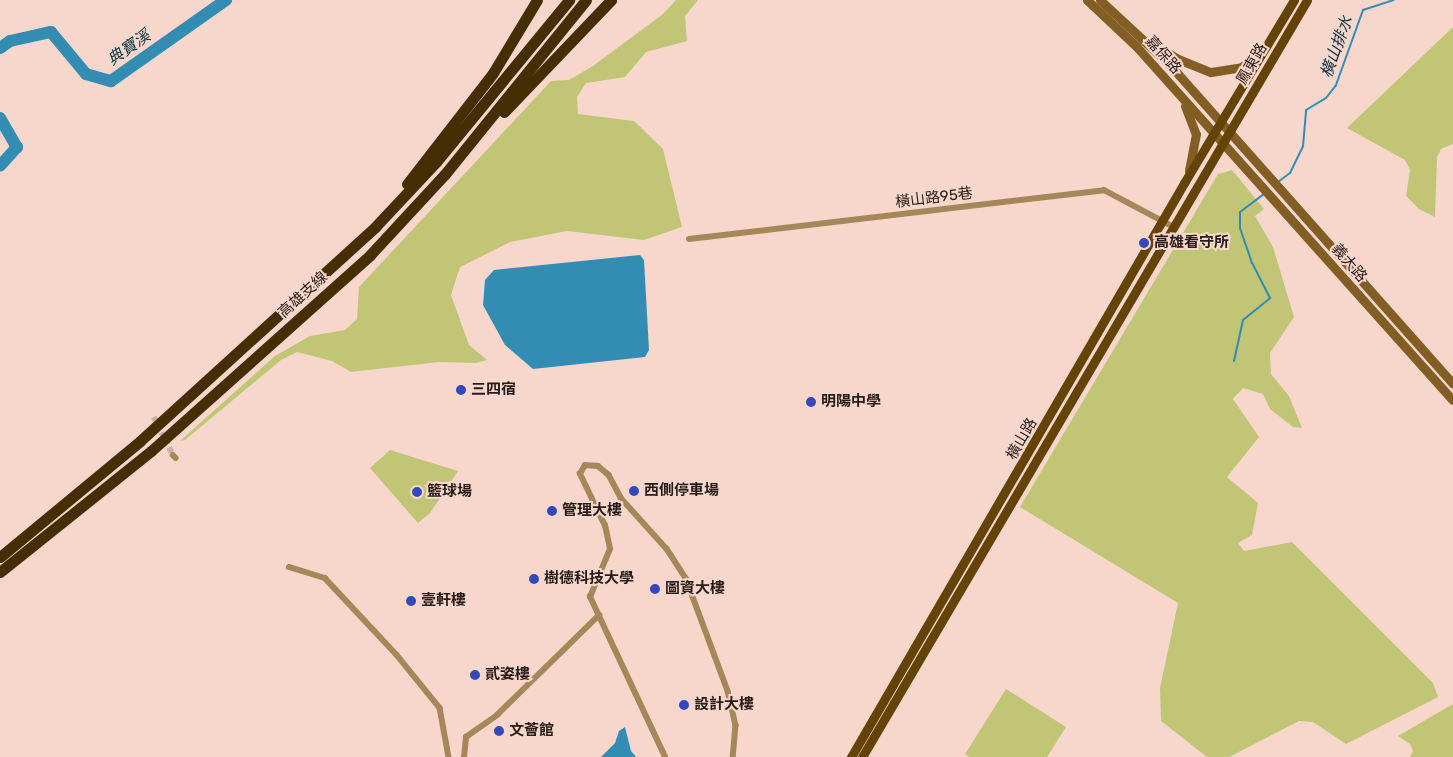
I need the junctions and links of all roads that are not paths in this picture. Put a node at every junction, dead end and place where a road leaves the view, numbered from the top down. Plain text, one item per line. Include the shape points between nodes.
1 (537, 0) edge
2 (569, 0) edge
3 (586, 0) edge
4 (611, 0) edge
5 (1087, 0) edge
6 (1100, 0) edge
7 (1294, 0) edge
8 (1307, 0) edge
9 (1140, 35) junction
10 (1271, 35) junction
11 (1171, 85) junction
12 (1220, 122) junction
13 (1214, 133) junction
14 (1229, 133) junction
15 (1223, 143) junction
16 (1184, 183) junction
17 (424, 197) junction
18 (1164, 222) junction
19 (376, 226) junction
20 (1174, 227) junction
21 (1315, 229) junction
22 (1308, 237) junction
23 (688, 239) dead end
24 (1453, 384) edge
25 (1453, 400) edge
26 (0, 557) edge
27 (289, 567) dead end
28 (0, 572) edge
29 (599, 615) junction
30 (449, 757) edge
31 (464, 757) edge
32 (665, 757) edge
33 (733, 757) edge
34 (851, 757) edge
35 (862, 757) edge

1 - 19 highway via 494,73
2 - 19 highway, 高雄支線 via 436,162
3 - 17 highway, 高雄支線
4 - 17 highway
5 - 11 street, 嘉保路
6 - 9 street, 嘉保路
7 - 10 main road, 鳳東路
8 - 14 main road, 鳳東路
9 - 10 street via 1194,67 1219,72 1248,63
9 - 12 street, 嘉保路
10 - 12 main road, 鳳東路
11 - 13 street, 嘉保路
11 - 16 street via 1190,114 1196,134 1194,159
12 - 13 main road, 鳳東路
12 - 14 street, 嘉保路
13 - 15 street, 嘉保路
13 - 16 main road, 橫山路
14 - 15 main road, 鳳東路
14 - 21 street, 義大路
15 - 20 main road, 橫山路
15 - 22 street, 義大路
16 - 18 main road, 橫山路
17 - 28 highway, 高雄支線 via 370,255 151,452
18 - 20 street, 橫山路95巷
18 - 23 street, 橫山路95巷 via 1104,190
18 - 34 main road, 橫山路
19 - 26 highway, 高雄支線 via 140,441
20 - 35 main road, 橫山路
21 - 22 street
21 - 24 street, 義大路
22 - 25 street, 義大路
27 - 30 street via 325,578 397,655 440,708
29 - 31 street via 497,715 466,737
29 - 32 street
29 - 33 street via 590,597 610,549 605,526 580,474 585,465 598,466 609,475 621,498 667,549 686,578 728,691 736,725

